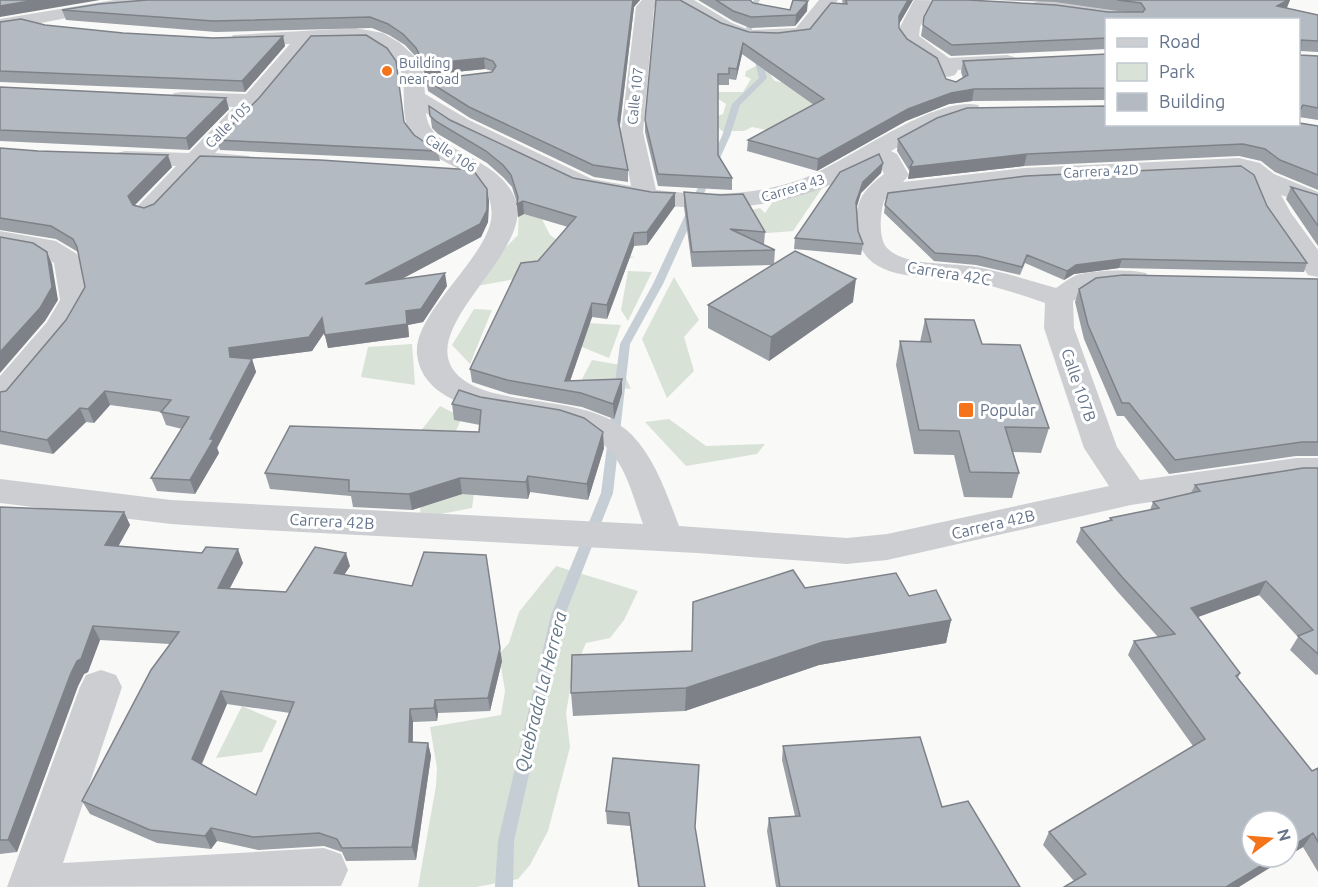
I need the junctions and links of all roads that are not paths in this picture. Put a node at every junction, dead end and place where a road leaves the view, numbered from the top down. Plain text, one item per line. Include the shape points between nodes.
1 (39, 0) edge
2 (192, 0) edge
3 (652, 0) edge
4 (681, 0) edge
5 (829, 0) edge
6 (924, 0) edge
7 (993, 6) edge
8 (1021, 6) edge
9 (1071, 8) junction
10 (1123, 18) edge
11 (29, 22) junction
12 (0, 25) edge
13 (71, 29) edge
14 (1105, 33) edge
15 (306, 38) junction
16 (216, 40) edge
17 (0, 41) edge
18 (1026, 61) edge
19 (946, 64) junction
20 (423, 87) junction
21 (156, 97) edge
22 (252, 101) junction
23 (997, 109) edge
24 (962, 111) junction
25 (874, 151) junction
26 (104, 157) edge
27 (194, 159) junction
28 (264, 161) edge
29 (430, 170) edge
30 (482, 173) junction
31 (1265, 179) junction
32 (877, 193) junction
33 (645, 194) junction
34 (1318, 201) edge
35 (147, 210) edge
36 (0, 239) edge
37 (1318, 269) edge
38 (1165, 280) edge
39 (1072, 290) junction
40 (0, 396) edge
41 (1311, 476) edge
42 (0, 491) edge
43 (1131, 493) junction
44 (666, 538) junction
45 (101, 687) dead end
46 (324, 870) dead end
47 (33, 887) edge

1 - 11 street
2 - 11 street via 99,7
3 - 33 street, Calle 107 via 645,7 632,132
4 - 5 street via 730,31 772,38 802,33
6 - 7 street
6 - 19 street via 909,37 914,45
8 - 9 street
9 - 10 street
9 - 14 street via 1078,17
11 - 12 street
11 - 13 street
11 - 17 street
15 - 16 street
15 - 20 street, Calle 106 via 371,36 391,45
15 - 22 street, Calle 105
18 - 19 street
19 - 24 street
20 - 30 street, Calle 106 via 418,130 430,142
20 - 33 street, Carrera 43 via 461,125 584,184
21 - 22 street
22 - 27 street, Calle 105
23 - 24 street, Carrera 43
24 - 25 street, Carrera 43 via 911,129
25 - 32 street via 889,159 897,175
25 - 33 street, Carrera 43 via 833,176 755,199 725,201
26 - 27 street
27 - 28 street
27 - 35 street, Calle 105
29 - 30 street
30 - 44 street, Calle 106 via 505,204 501,234 433,340 431,354 436,370 465,393 487,401 579,418 608,431 627,451
31 - 32 street, Carrera 42D via 1246,166 1210,166 1024,175
31 - 34 street, Carrera 42D
31 - 37 street via 1274,206
32 - 39 street, Carrera 42C via 870,206 869,244 903,266
36 - 40 street via 47,246 67,260 74,300 60,326
38 - 39 street via 1119,278
39 - 43 street, Calle 107B via 1059,328 1101,448
41 - 43 street, Carrera 42B
42 - 44 street, Carrera 42B via 192,513
43 - 44 street, Carrera 42B via 886,548 847,551
45 - 47 street
46 - 47 street

